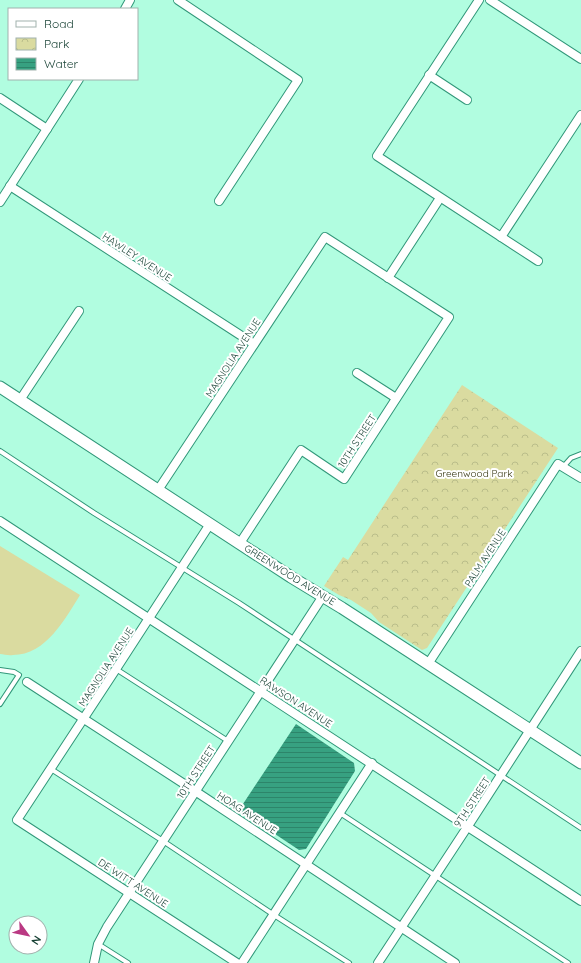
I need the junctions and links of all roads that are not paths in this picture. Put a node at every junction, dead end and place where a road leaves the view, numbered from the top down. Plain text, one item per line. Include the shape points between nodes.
1 (178, 0) edge
2 (479, 0) edge
3 (490, 0) edge
4 (581, 59) edge
5 (429, 75) junction
6 (78, 80) edge
7 (0, 98) edge
8 (467, 100) dead end
9 (581, 115) edge
10 (47, 129) junction
11 (10, 186) junction
12 (440, 198) junction
13 (219, 201) dead end
14 (0, 202) edge
15 (501, 237) junction
16 (538, 261) dead end
17 (388, 278) junction
18 (79, 310) dead end
19 (254, 344) junction
20 (357, 373) dead end
21 (0, 387) edge
22 (396, 398) junction
23 (20, 400) junction
24 (0, 451) edge
25 (581, 454) edge
26 (561, 465) junction
27 (581, 478) edge
28 (158, 490) junction
29 (0, 521) edge
30 (210, 524) junction
31 (240, 543) junction
32 (181, 568) junction
33 (323, 596) junction
34 (149, 618) junction
35 (294, 640) junction
36 (581, 651) edge
37 (428, 664) junction
38 (116, 669) junction
39 (0, 670) edge
40 (19, 675) junction
41 (27, 682) joint
42 (261, 691) junction
43 (0, 704) edge
44 (83, 719) junction
45 (530, 731) junction
46 (228, 741) junction
47 (581, 763) edge
48 (372, 764) junction
49 (51, 769) junction
50 (501, 776) junction
51 (195, 791) junction
52 (340, 813) junction
53 (17, 820) joint
54 (468, 826) junction
55 (581, 828) edge
56 (163, 841) junction
57 (307, 864) junction
58 (435, 876) junction
59 (129, 893) junction
60 (581, 901) edge
61 (274, 915) junction
62 (401, 928) junction
63 (98, 944) junction
64 (92, 962) edge
65 (128, 963) edge
66 (237, 963) edge
67 (242, 963) edge
68 (349, 963) edge
69 (378, 963) edge
70 (455, 963) edge
71 (568, 963) edge

1 - 13 street via 298,80
2 - 5 street
3 - 4 street
5 - 8 street
5 - 12 street via 377,156
6 - 10 street
7 - 10 street
9 - 15 street
10 - 11 street
11 - 14 street
11 - 19 street, HAWLEY AVENUE
12 - 15 street
12 - 17 street
15 - 16 street
17 - 19 street, MAGNOLIA AVENUE via 325,237
17 - 22 street, 10TH STREET via 449,318
18 - 23 street
19 - 28 street, MAGNOLIA AVENUE
20 - 22 street
21 - 23 street, GREENWOOD AVENUE
22 - 31 street, 10TH STREET via 344,479 300,450
23 - 28 street, GREENWOOD AVENUE
24 - 32 lane
25 - 26 lane
26 - 27 street
26 - 37 street, PALM AVENUE
28 - 30 street, GREENWOOD AVENUE
29 - 34 street, RAWSON AVENUE
30 - 31 street, GREENWOOD AVENUE
30 - 32 street, MAGNOLIA AVENUE
31 - 33 street, GREENWOOD AVENUE
32 - 34 street, MAGNOLIA AVENUE
32 - 35 lane
33 - 35 street, 10TH STREET
33 - 37 street, GREENWOOD AVENUE
34 - 38 street, MAGNOLIA AVENUE
34 - 42 street, RAWSON AVENUE
35 - 42 street, 10TH STREET
35 - 50 lane
36 - 45 street, 9TH STREET
37 - 45 street, GREENWOOD AVENUE
38 - 44 street, MAGNOLIA AVENUE
38 - 46 lane
39 - 40 lane
40 - 41 lane
40 - 43 lane
41 - 44 street, HOAG AVENUE
42 - 46 street, 10TH STREET
42 - 48 street, RAWSON AVENUE
44 - 49 street, MAGNOLIA AVENUE
44 - 51 street, HOAG AVENUE
45 - 47 street, GREENWOOD AVENUE
45 - 50 street, 9TH STREET
46 - 51 street, 10TH STREET
48 - 52 street
48 - 54 street, RAWSON AVENUE
49 - 53 street, MAGNOLIA AVENUE
49 - 56 lane
50 - 54 street, 9TH STREET
50 - 55 lane
51 - 56 street, 10TH STREET
51 - 57 street, HOAG AVENUE
52 - 57 street
52 - 58 lane
53 - 59 street, DE WITT AVENUE
54 - 58 street, 9TH STREET
54 - 60 street, RAWSON AVENUE
56 - 59 street, 10TH STREET
56 - 61 lane
57 - 61 street
57 - 62 street, HOAG AVENUE
58 - 62 street, 9TH STREET
58 - 71 lane
59 - 63 street, 10TH STREET
59 - 66 street, DE WITT AVENUE
61 - 67 street
61 - 68 lane
62 - 69 street, 9TH STREET
62 - 70 street, HOAG AVENUE
63 - 64 street, 10TH STREET
63 - 65 lane

